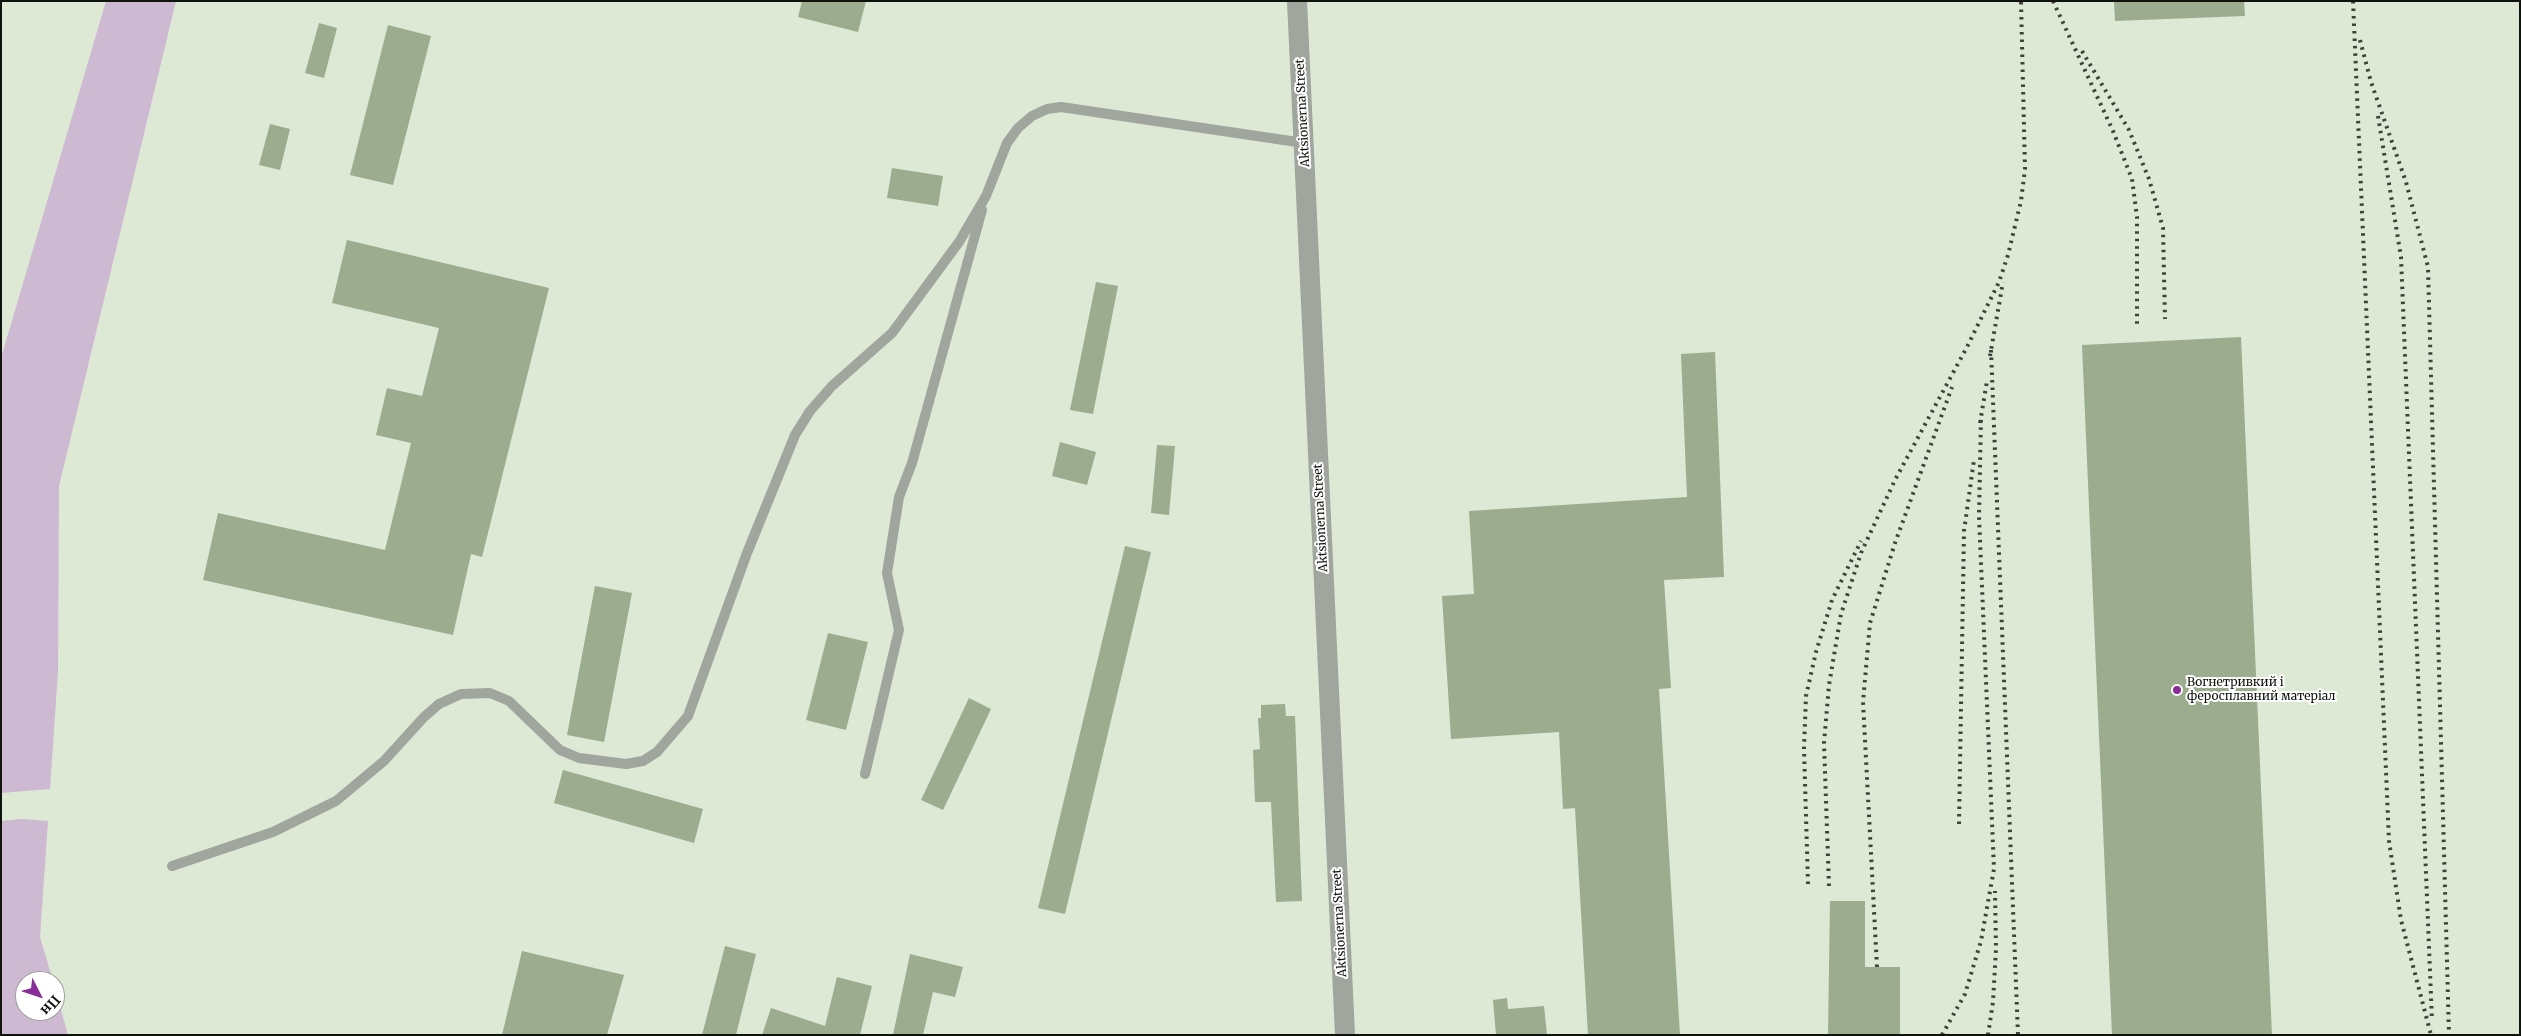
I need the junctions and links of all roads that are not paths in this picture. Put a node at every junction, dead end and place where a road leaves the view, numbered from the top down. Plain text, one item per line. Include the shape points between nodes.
1 (1297, 1) edge
2 (1304, 143) junction
3 (986, 196) junction
4 (865, 774) dead end
5 (172, 866) dead end
6 (1345, 1035) edge

1 - 2 street, Aktsionerna Street
2 - 3 lane via 1061,108 1047,109 1032,116 1007,142
2 - 6 street, Aktsionerna Street
3 - 4 lane via 912,462 899,497 888,573 899,630
3 - 5 lane via 959,242 892,333 810,410 795,436 748,553 688,716 657,752 642,761 626,764 579,758 560,750 509,701 490,693 461,694 439,704 384,761 336,801 273,832

